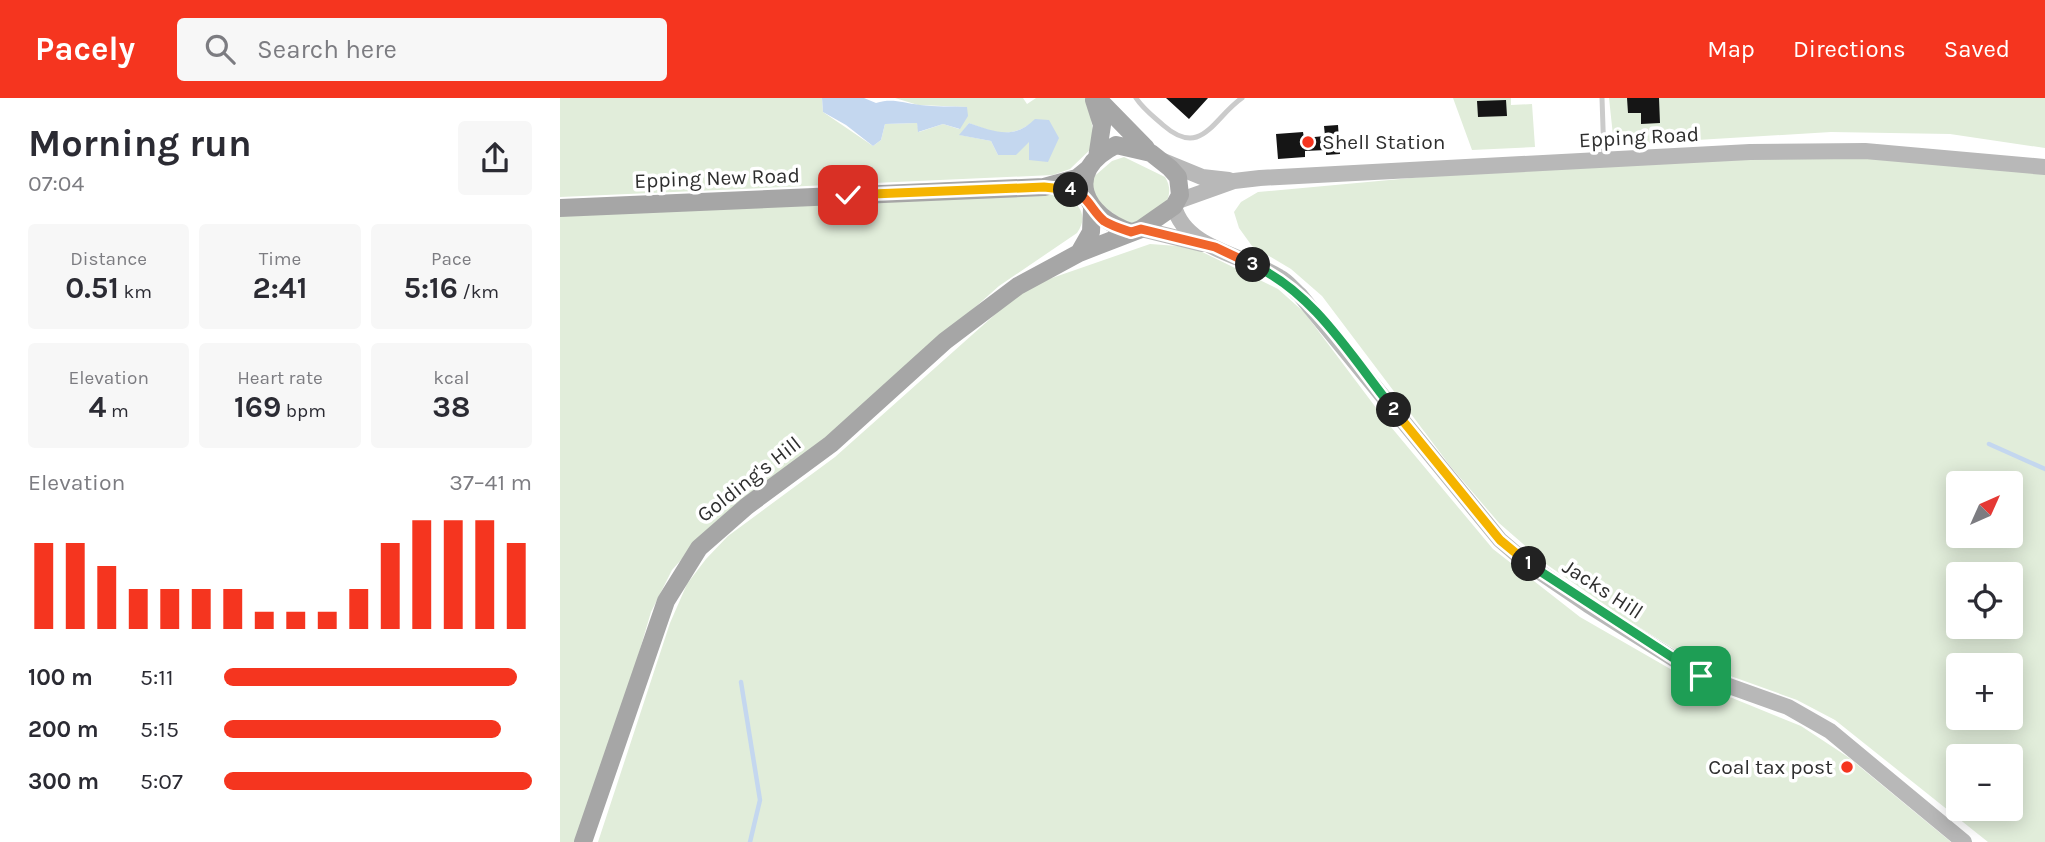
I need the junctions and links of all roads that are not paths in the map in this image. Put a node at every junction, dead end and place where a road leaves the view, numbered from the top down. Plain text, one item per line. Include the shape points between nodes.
1 (1095, 98) edge
2 (1136, 98) edge
3 (1242, 98) edge
4 (1602, 98) edge
5 (1156, 156) junction
6 (1605, 160) junction
7 (1093, 164) junction
8 (2045, 167) edge
9 (1234, 181) junction
10 (1044, 187) junction
11 (1090, 204) junction
12 (1176, 204) junction
13 (560, 208) edge
14 (1136, 230) junction
15 (1215, 247) junction
16 (1079, 253) junction
17 (583, 842) edge
18 (1964, 842) edge

1 - 5 main road
1 - 7 main road via 1102,125
2 - 3 lane via 1184,138 1203,135
4 - 6 lane
5 - 7 main road via 1116,145
5 - 9 main road, Epping Road via 1202,177
5 - 12 main road via 1178,177
6 - 8 main road, Epping Road via 1865,151
6 - 9 main road, Epping Road
7 - 10 main road, Epping New Road via 1077,178
7 - 11 main road via 1084,183
9 - 12 main road, Epping Road
10 - 11 main road, Epping New Road via 1076,192
10 - 13 main road, Epping New Road
11 - 14 main road via 1106,222
11 - 16 main road via 1091,232
12 - 14 main road
12 - 15 main road via 1178,221 1186,230
14 - 15 main road
14 - 16 main road, Golding's Hill
15 - 18 main road, Jacks Hill via 1279,276 1300,295 1500,540 1528,564 1701,676 1788,707 1830,731
16 - 17 main road, Golding's Hill via 1018,286 945,341 831,444 699,548 666,601

